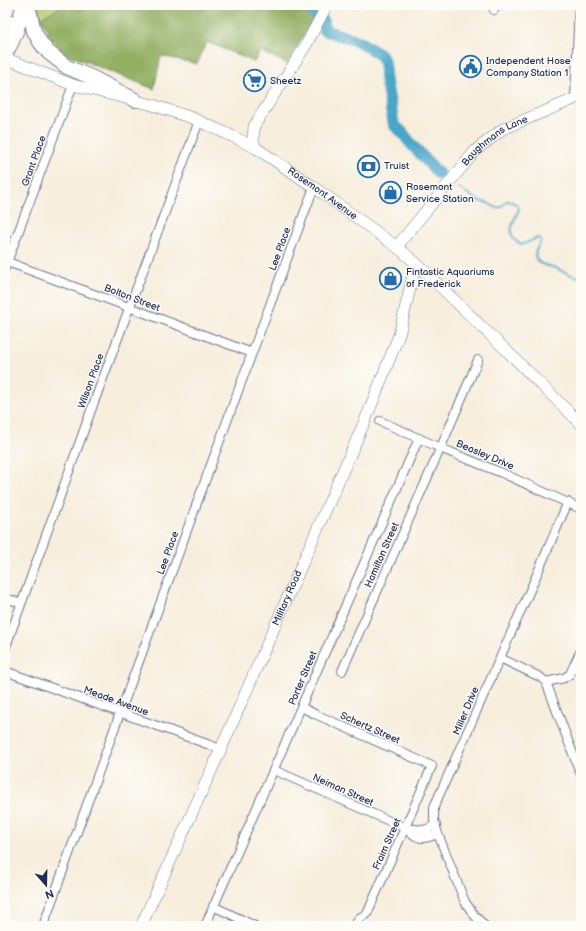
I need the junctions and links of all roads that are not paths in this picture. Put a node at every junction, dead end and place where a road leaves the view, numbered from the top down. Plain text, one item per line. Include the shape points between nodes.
1 (16, 5) edge
2 (23, 5) edge
3 (28, 5) edge
4 (325, 9) edge
5 (578, 9) edge
6 (9, 27) edge
7 (5, 43) edge
8 (5, 54) edge
9 (5, 58) edge
10 (73, 85) junction
11 (577, 96) edge
12 (135, 100) junction
13 (199, 121) junction
14 (254, 126) junction
15 (232, 136) junction
16 (256, 148) junction
17 (314, 187) junction
18 (397, 247) junction
19 (6, 263) edge
20 (416, 263) junction
21 (130, 308) junction
22 (252, 353) junction
23 (478, 360) dead end
24 (380, 421) dead end
25 (581, 424) edge
26 (419, 438) junction
27 (441, 447) junction
28 (568, 502) junction
29 (581, 509) edge
30 (5, 598) edge
31 (21, 603) junction
32 (5, 649) edge
33 (581, 650) edge
34 (500, 658) junction
35 (5, 671) edge
36 (342, 671) dead end
37 (546, 682) junction
38 (301, 707) junction
39 (120, 713) junction
40 (221, 749) junction
41 (432, 766) joint
42 (274, 770) junction
43 (581, 774) edge
44 (436, 825) junction
45 (405, 828) junction
46 (438, 834) junction
47 (213, 906) junction
48 (43, 926) edge
49 (141, 926) edge
50 (205, 926) edge
51 (255, 926) edge
52 (355, 926) edge
53 (485, 926) edge

1 - 6 highway
2 - 8 highway via 17,33
3 - 12 highway via 34,31 48,52 67,67
4 - 14 main road
5 - 11 street
6 - 7 highway
9 - 10 main road, Rosemont Avenue
10 - 12 main road, Rosemont Avenue
10 - 19 street, Grant Place
11 - 18 main road, Baughmans Lane via 503,129 476,150
12 - 13 main road, Rosemont Avenue
13 - 15 main road, Rosemont Avenue
13 - 21 street, Wilson Place
14 - 15 main road via 245,133
14 - 16 main road via 253,142
15 - 16 main road, Rosemont Avenue
16 - 17 main road, Rosemont Avenue
17 - 18 main road, Rosemont Avenue
17 - 22 street, Lee Place
18 - 20 main road, Rosemont Avenue
19 - 21 street, Bolton Street
20 - 25 main road, Rosemont Avenue
20 - 40 main road, Military Road via 393,353
21 - 22 street, Bolton Street
21 - 31 street, Wilson Place
22 - 39 street, Lee Place
23 - 27 street, Hamilton Street
24 - 26 street, Beasley Drive
26 - 27 street, Beasley Drive
26 - 38 street, Porter Street
27 - 28 street, Beasley Drive
27 - 36 street, Hamilton Street
28 - 29 street, Beasley Drive
28 - 34 street, Miller Drive
30 - 31 street
31 - 32 street, Wilson Place
33 - 37 street via 570,674
34 - 37 street
34 - 44 street, Miller Drive via 434,808
35 - 39 street, Meade Avenue
37 - 43 street
38 - 41 street, Schertz Street
38 - 42 street, Porter Street
39 - 40 street, Meade Avenue
39 - 48 street, Lee Place
40 - 49 main road, Military Road
41 - 45 street, Fraim Street
42 - 45 street, Neiman Street
42 - 47 street, Porter Street
44 - 45 street, Neiman Street via 425,830
44 - 46 street, Miller Drive
45 - 46 street, Neiman Street via 421,839
45 - 52 street, Fraim Street via 367,914 359,918
46 - 53 street, Miller Drive via 465,902
47 - 50 street, Porter Street
47 - 51 street

